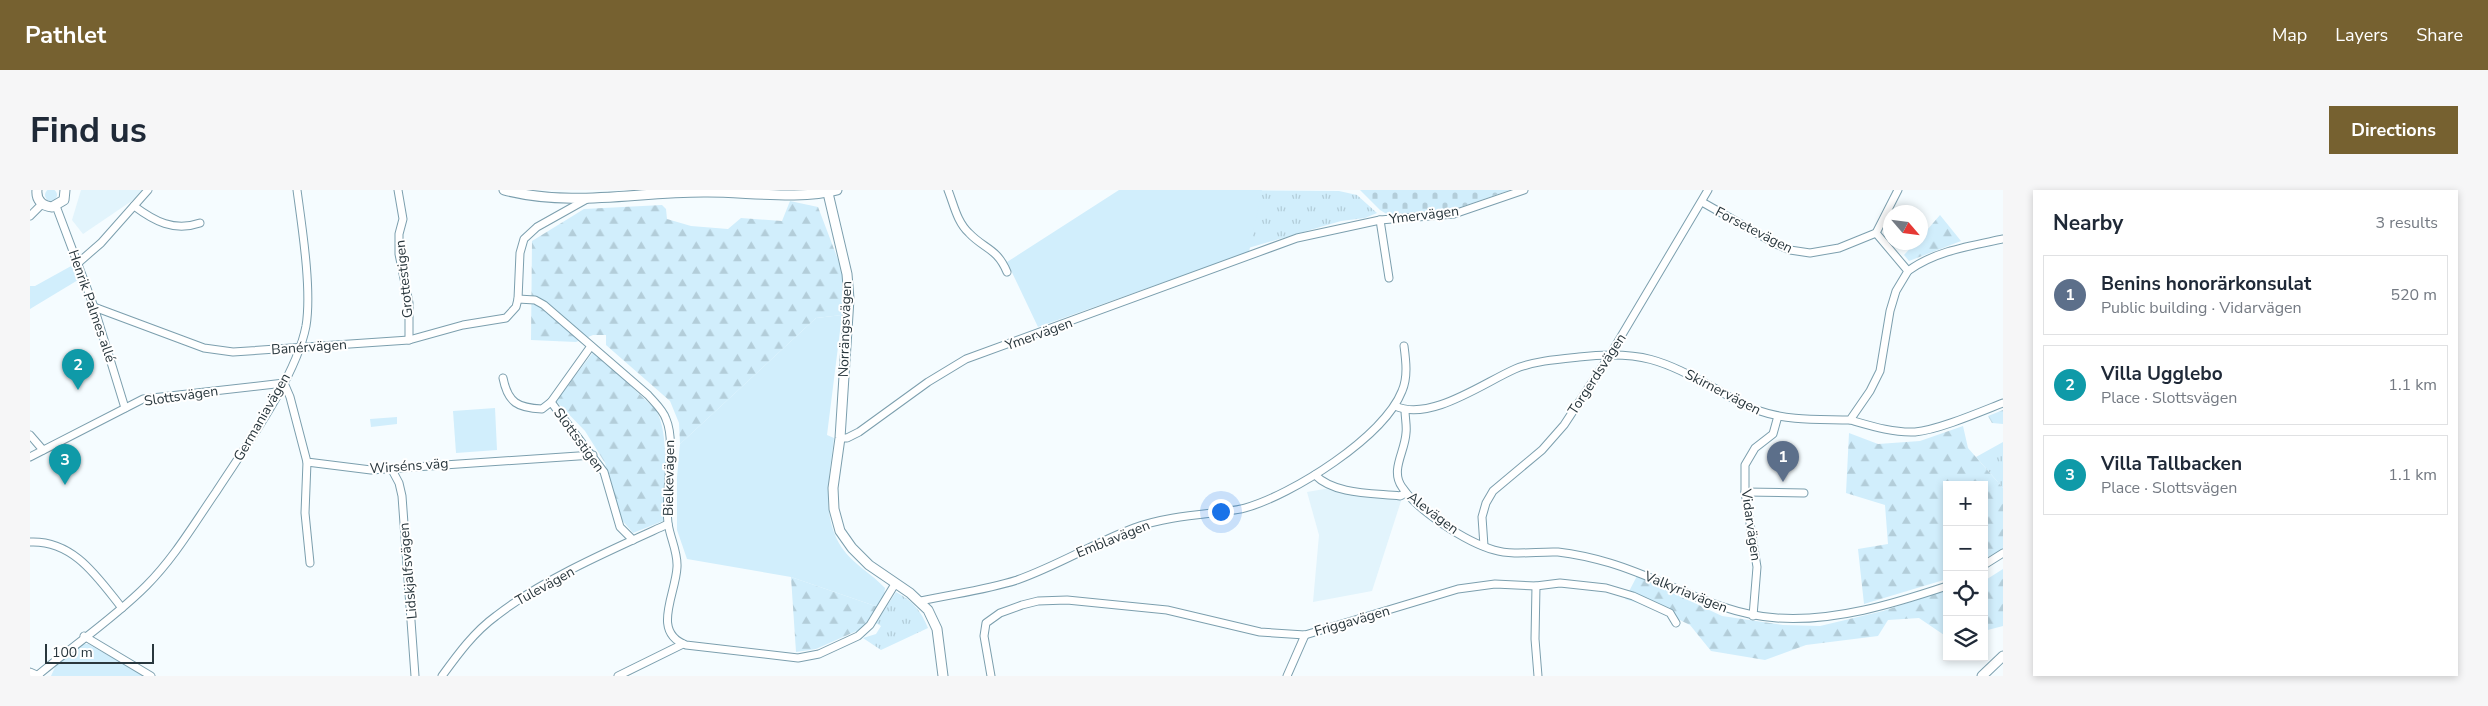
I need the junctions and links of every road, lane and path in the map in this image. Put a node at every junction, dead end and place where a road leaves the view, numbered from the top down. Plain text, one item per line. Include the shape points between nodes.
1 (37, 190) edge
2 (65, 190) edge
3 (148, 190) edge
4 (297, 190) edge
5 (398, 190) edge
6 (504, 190) edge
7 (948, 190) edge
8 (1524, 190) edge
9 (1708, 190) edge
10 (1898, 190) edge
11 (685, 191) edge
12 (833, 191) edge
13 (537, 194) edge
14 (587, 199) junction
15 (1702, 202) junction
16 (42, 204) junction
17 (56, 206) junction
18 (134, 206) junction
19 (30, 216) edge
20 (1380, 220) junction
21 (200, 223) dead end
22 (1876, 233) junction
23 (2003, 239) edge
24 (78, 263) junction
25 (1908, 271) junction
26 (1008, 272) dead end
27 (1389, 278) dead end
28 (518, 299) junction
29 (94, 308) junction
30 (409, 340) junction
31 (591, 346) junction
32 (1404, 346) dead end
33 (300, 348) junction
34 (1610, 355) junction
35 (503, 378) dead end
36 (284, 384) junction
37 (551, 402) junction
38 (2003, 403) edge
39 (1395, 406) junction
40 (125, 408) junction
41 (1405, 410) junction
42 (1778, 416) junction
43 (1850, 420) junction
44 (30, 435) edge
45 (840, 438) junction
46 (43, 450) junction
47 (593, 455) junction
48 (30, 457) edge
49 (307, 462) junction
50 (391, 468) junction
51 (1315, 475) junction
52 (1745, 492) junction
53 (1804, 493) dead end
54 (1406, 494) junction
55 (668, 524) junction
56 (633, 540) junction
57 (30, 542) edge
58 (1484, 546) junction
59 (2003, 553) edge
60 (1988, 562) edge
61 (310, 563) dead end
62 (895, 584) junction
63 (1536, 586) junction
64 (1943, 587) edge
65 (921, 601) junction
66 (122, 608) junction
67 (1754, 616) junction
68 (1676, 623) dead end
69 (1305, 635) junction
70 (84, 636) junction
71 (683, 644) junction
72 (2003, 656) edge
73 (30, 672) edge
74 (39, 676) edge
75 (151, 676) edge
76 (415, 676) edge
77 (442, 676) edge
78 (618, 676) edge
79 (943, 676) edge
80 (991, 676) edge
81 (1287, 676) edge
82 (1538, 676) edge
83 (1982, 676) edge

1 - 16 street
2 - 17 street via 64,200
3 - 18 street
4 - 33 street, Germaniavägen via 308,302
5 - 30 street, Grottestigen via 403,219 399,254 409,304
6 - 13 street
7 - 26 street via 967,232 992,250
8 - 20 street, Ymervägen via 1454,214
9 - 15 street, Torgerdsvägen
10 - 22 street
11 - 12 street
11 - 14 street
12 - 45 street, Norrängsvägen via 849,299
13 - 14 street
14 - 28 street via 537,227 524,239 520,253
15 - 22 street, Forsetevägen via 1776,244 1801,253 1839,248
15 - 34 street, Torgerdsvägen
16 - 17 street
16 - 19 street
17 - 24 street, Henrik Palmes allé
18 - 21 street via 152,220 165,225
18 - 24 street
20 - 27 street
20 - 45 street, Ymervägen via 1297,238 966,359 859,432
22 - 25 street
23 - 25 street via 1953,250 1918,263
24 - 29 street, Henrik Palmes allé
25 - 43 street via 1896,291 1890,310 1880,371
28 - 30 street, Banérvägen via 516,307 506,318 463,325
28 - 31 street, Bielkevägen via 535,300
29 - 33 street, Banérvägen via 211,349 233,352
29 - 40 street, Henrik Palmes allé
30 - 33 street, Banérvägen
31 - 37 street
31 - 55 street, Bielkevägen via 648,395 667,420
32 - 39 street, Emblavägen via 1406,374
33 - 36 street, Germaniavägen
34 - 41 street, Skirnervägen via 1524,366 1451,401
34 - 42 street, Skirnervägen via 1642,356 1663,362 1743,404
34 - 58 street, Torgerdsvägen via 1559,431 1542,450 1493,491 1482,517
35 - 37 street, Slottsstigen via 510,397 524,408 542,409
36 - 40 street, Slottsvägen via 155,397
36 - 49 street
36 - 66 street, Germaniavägen via 178,549 161,571
37 - 47 street, Slottsstigen
38 - 43 street, Skirnervägen via 1915,432 1879,429
39 - 41 street, Skirnervägen
39 - 51 street, Emblavägen via 1357,445
40 - 46 street, Slottsvägen
41 - 54 street, Alevägen via 1406,433 1396,472
42 - 43 street, Skirnervägen
42 - 52 street, Vidarvägen via 1773,434 1750,454 1745,465
44 - 46 street
45 - 62 street via 833,488 840,531 869,565
46 - 48 street, Slottsvägen
47 - 50 street, Wirséns väg
47 - 56 street, Slottsstigen via 604,472 620,527
49 - 50 street, Wirséns väg via 371,470
49 - 61 street via 305,513
50 - 76 street, Lidskjalfsvägen via 402,496
51 - 54 street via 1348,490
51 - 65 street, Emblavägen via 1270,499 1245,508 1172,518 1134,528 1016,580
52 - 53 street
52 - 67 street, Vidarvägen via 1757,567
54 - 58 street, Alevägen via 1452,530
55 - 56 street, Tulevägen
55 - 71 street, Bielkevägen via 677,568 667,616 668,628 671,637
56 - 77 street, Tulevägen via 552,581 496,616 471,639
57 - 66 street via 54,545 77,556 88,564
58 - 67 street, Valkyriavägen via 1495,550 1559,552 1610,563 1727,610
59 - 60 street
62 - 65 street
62 - 71 street via 870,626 858,636 819,654 798,658
63 - 68 street, Friggavägen via 1582,584 1606,588 1657,606 1670,613
63 - 69 street, Friggavägen via 1495,584 1458,589
63 - 82 street
64 - 67 street, Valkyriavägen via 1833,615
65 - 79 street via 937,629
66 - 70 street, Germaniavägen
69 - 80 street, Friggavägen via 1260,632 1167,610 1087,601 1038,601 1004,610 986,623 984,636
69 - 81 street
70 - 74 street, Germaniavägen
70 - 75 street
71 - 78 street
72 - 83 street
73 - 74 street

